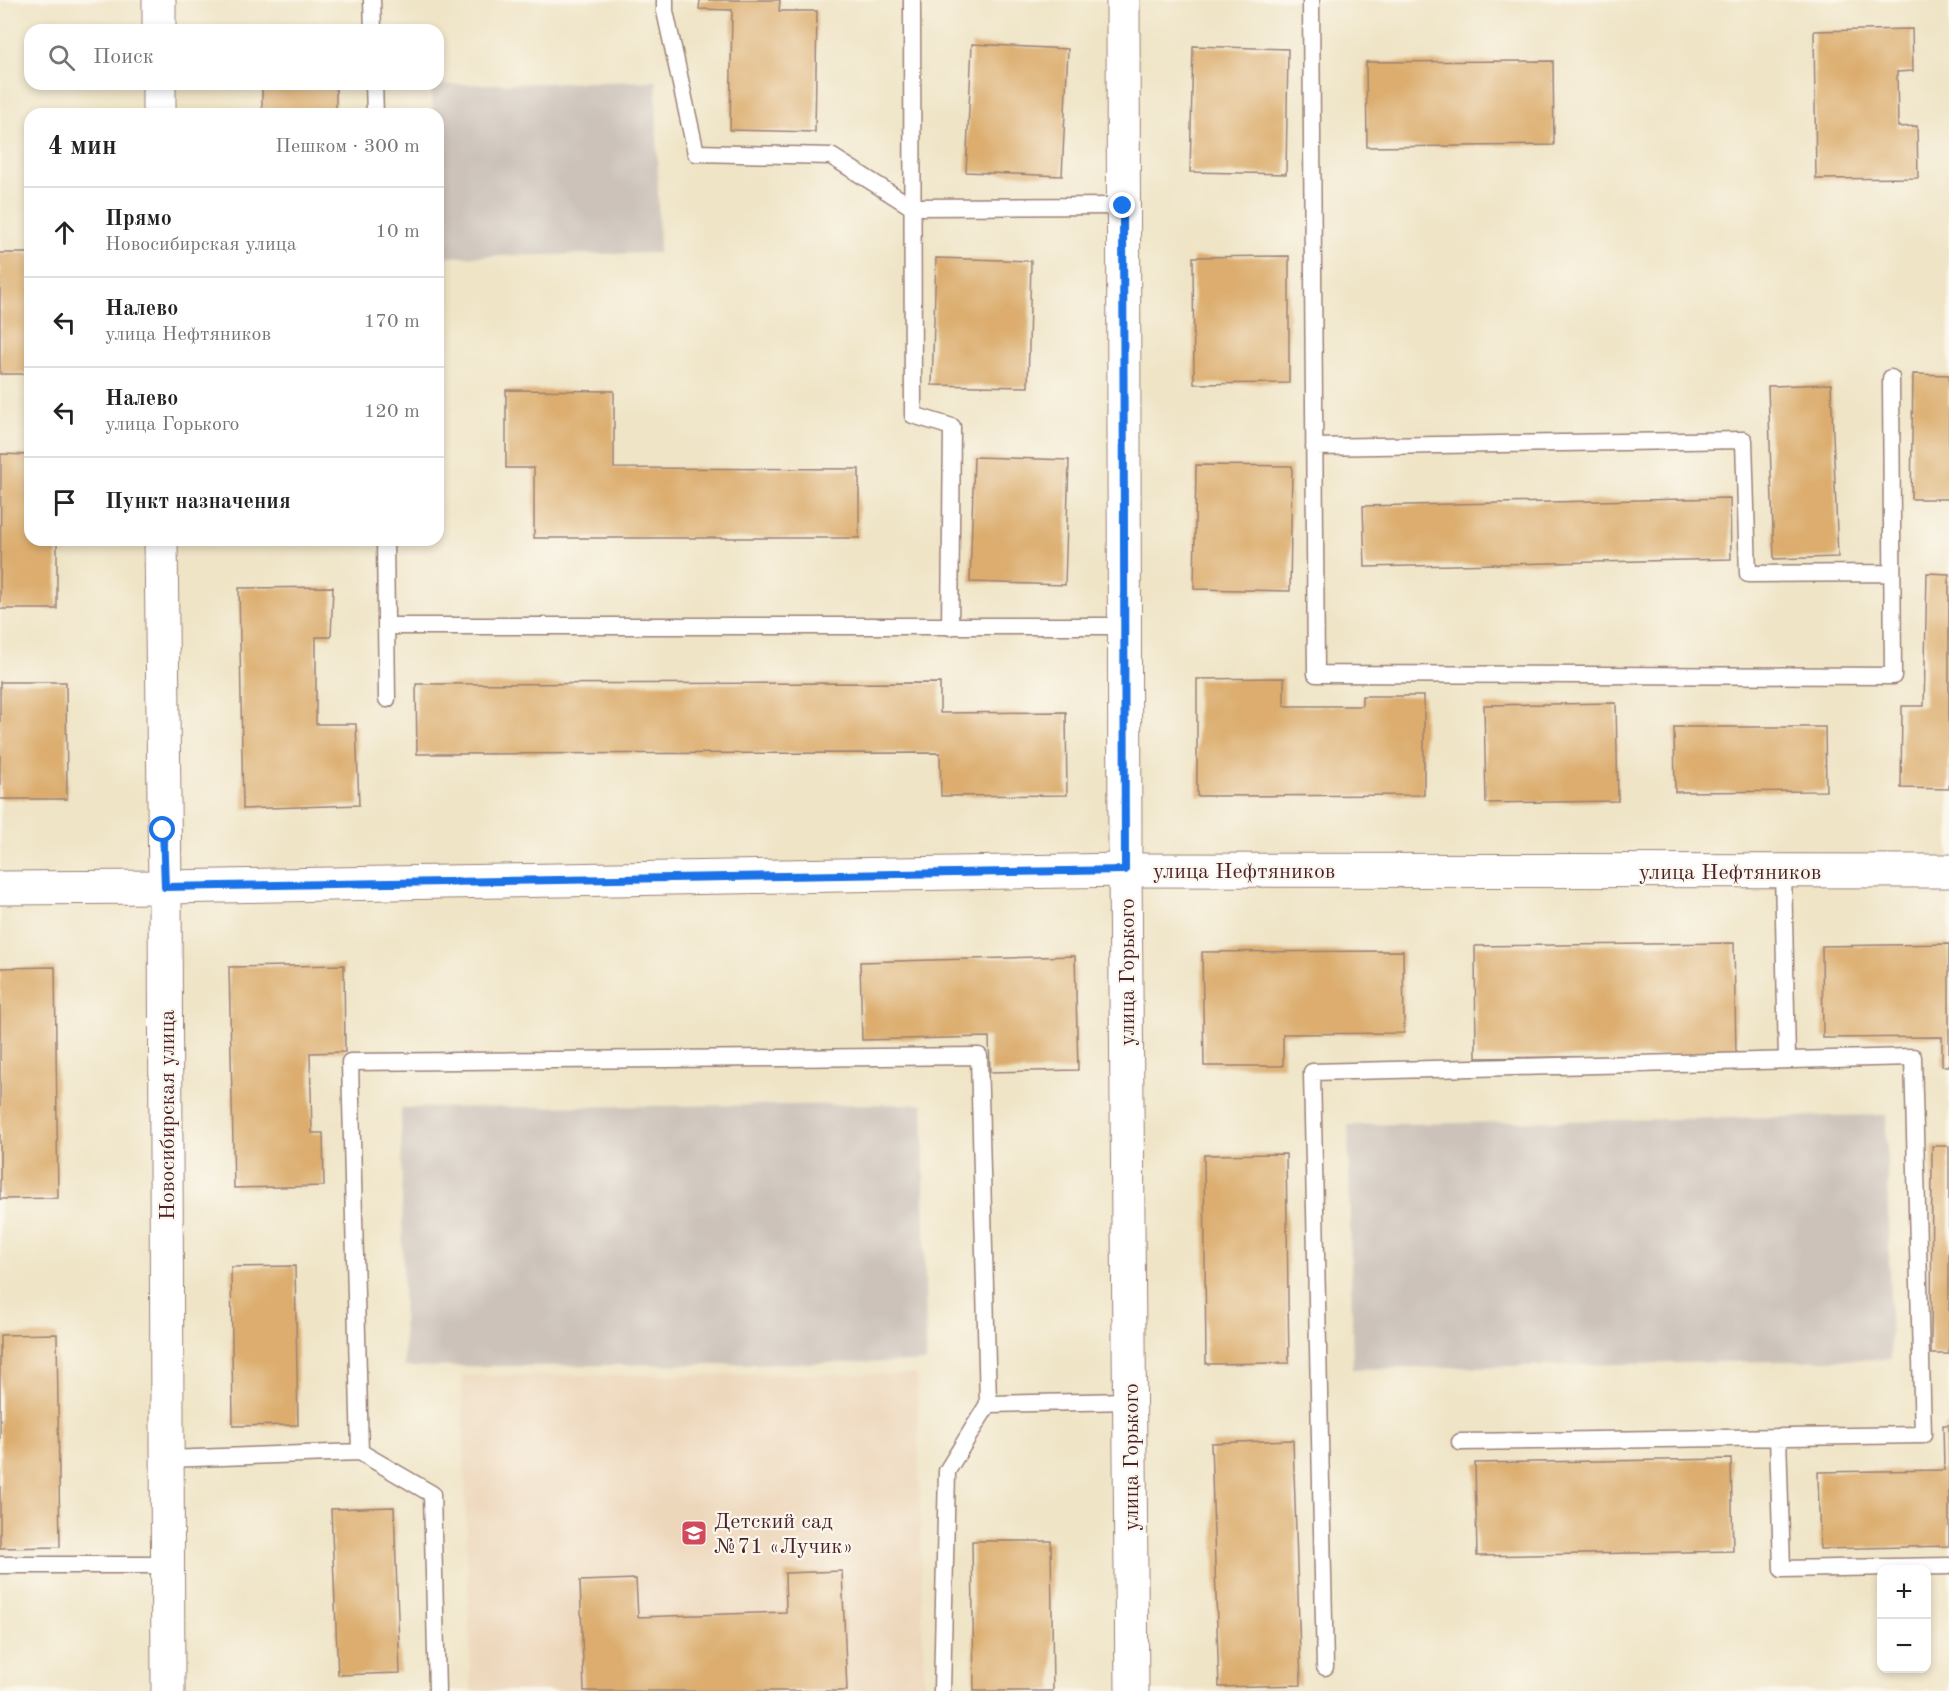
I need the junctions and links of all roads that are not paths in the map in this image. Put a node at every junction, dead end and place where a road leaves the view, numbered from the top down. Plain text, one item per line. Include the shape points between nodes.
1 (159, 0) edge
2 (372, 0) edge
3 (665, 0) edge
4 (912, 0) edge
5 (1123, 0) edge
6 (1311, 0) edge
7 (159, 24) edge
8 (373, 24) edge
9 (159, 90) edge
10 (374, 90) edge
11 (159, 108) edge
12 (375, 108) edge
13 (1123, 206) junction
14 (912, 207) junction
15 (1891, 378) dead end
16 (1314, 447) junction
17 (161, 546) edge
18 (385, 546) edge
19 (1892, 573) junction
20 (387, 626) junction
21 (1125, 626) junction
22 (950, 627) junction
23 (387, 699) dead end
24 (1125, 870) junction
25 (1783, 871) junction
26 (1949, 871) edge
27 (165, 887) junction
28 (0, 888) edge
29 (1786, 1060) junction
30 (1130, 1401) junction
31 (988, 1404) junction
32 (1778, 1437) junction
33 (1460, 1442) dead end
34 (360, 1452) junction
35 (167, 1459) junction
36 (0, 1565) edge
37 (167, 1565) junction
38 (1949, 1566) edge
39 (1325, 1667) dead end
40 (168, 1691) edge
41 (437, 1691) edge
42 (942, 1691) edge
43 (1132, 1691) edge

1 - 7 main road
2 - 8 lane
3 - 14 lane via 696,153 831,156
4 - 14 lane
5 - 13 main road, улица Горького
6 - 16 lane
9 - 11 main road
10 - 12 lane
13 - 14 lane
13 - 21 main road, улица Горького
14 - 22 lane via 913,416 952,427
15 - 19 lane
16 - 19 lane via 1744,440 1748,574
16 - 19 lane via 1316,674 1893,676
17 - 27 main road, Новосибирская улица
18 - 20 lane
20 - 22 lane
20 - 23 lane
21 - 22 lane
21 - 24 main road, улица Горького
24 - 25 main road, улица Нефтяников
24 - 27 main road, улица Нефтяников
24 - 30 main road, улица Горького
25 - 26 main road, улица Нефтяников
25 - 29 lane
27 - 28 main road, улица Нефтяников
27 - 35 main road, Новосибирская улица
29 - 32 lane via 1913,1057 1923,1435
29 - 39 lane via 1312,1072
30 - 31 lane
30 - 43 main road, улица Горького
31 - 34 lane via 979,1056 350,1062
31 - 42 lane via 946,1471
32 - 33 lane
32 - 38 lane via 1782,1569
34 - 35 lane
34 - 41 lane via 432,1494
35 - 37 main road, Новосибирская улица
36 - 37 lane
37 - 40 main road, Новосибирская улица

